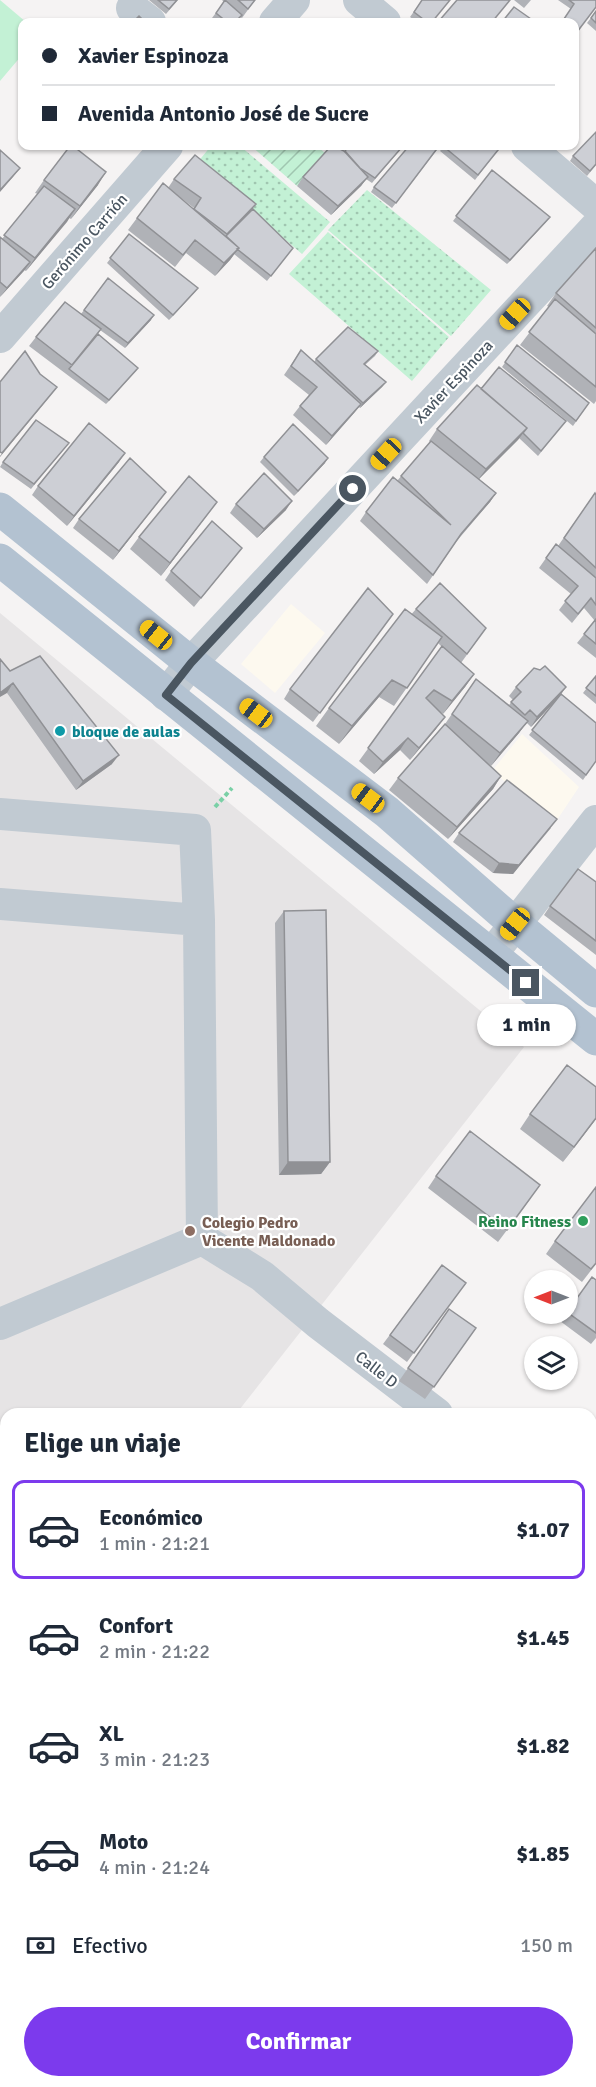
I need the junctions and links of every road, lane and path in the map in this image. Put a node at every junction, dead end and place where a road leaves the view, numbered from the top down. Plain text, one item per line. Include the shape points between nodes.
1 (294, 0) edge
2 (359, 0) edge
3 (278, 18) edge
4 (380, 18) edge
5 (164, 150) edge
6 (532, 150) edge
7 (596, 205) edge
8 (596, 227) edge
9 (0, 338) edge
10 (0, 509) edge
11 (0, 560) edge
12 (191, 663) junction
13 (166, 695) junction
14 (252, 763) junction
15 (0, 814) edge
16 (596, 821) edge
17 (195, 830) junction
18 (0, 904) edge
19 (199, 920) junction
20 (515, 924) junction
21 (491, 955) junction
22 (596, 991) edge
23 (596, 1039) edge
24 (202, 1239) junction
25 (0, 1324) edge
26 (428, 1408) edge

1 - 3 street
2 - 4 street
5 - 9 street, Gerónimo Carrión
6 - 7 street
8 - 12 street, Xavier Espinoza
10 - 12 main road
11 - 13 main road
12 - 13 street, Xavier Espinoza
12 - 20 main road via 387,812
13 - 14 main road
14 - 17 path
14 - 21 main road
15 - 17 street
16 - 20 street
17 - 19 street
18 - 19 street
19 - 24 street
20 - 21 street
20 - 22 main road
21 - 23 main road
24 - 25 street
24 - 26 street, Calle D via 262,1276

